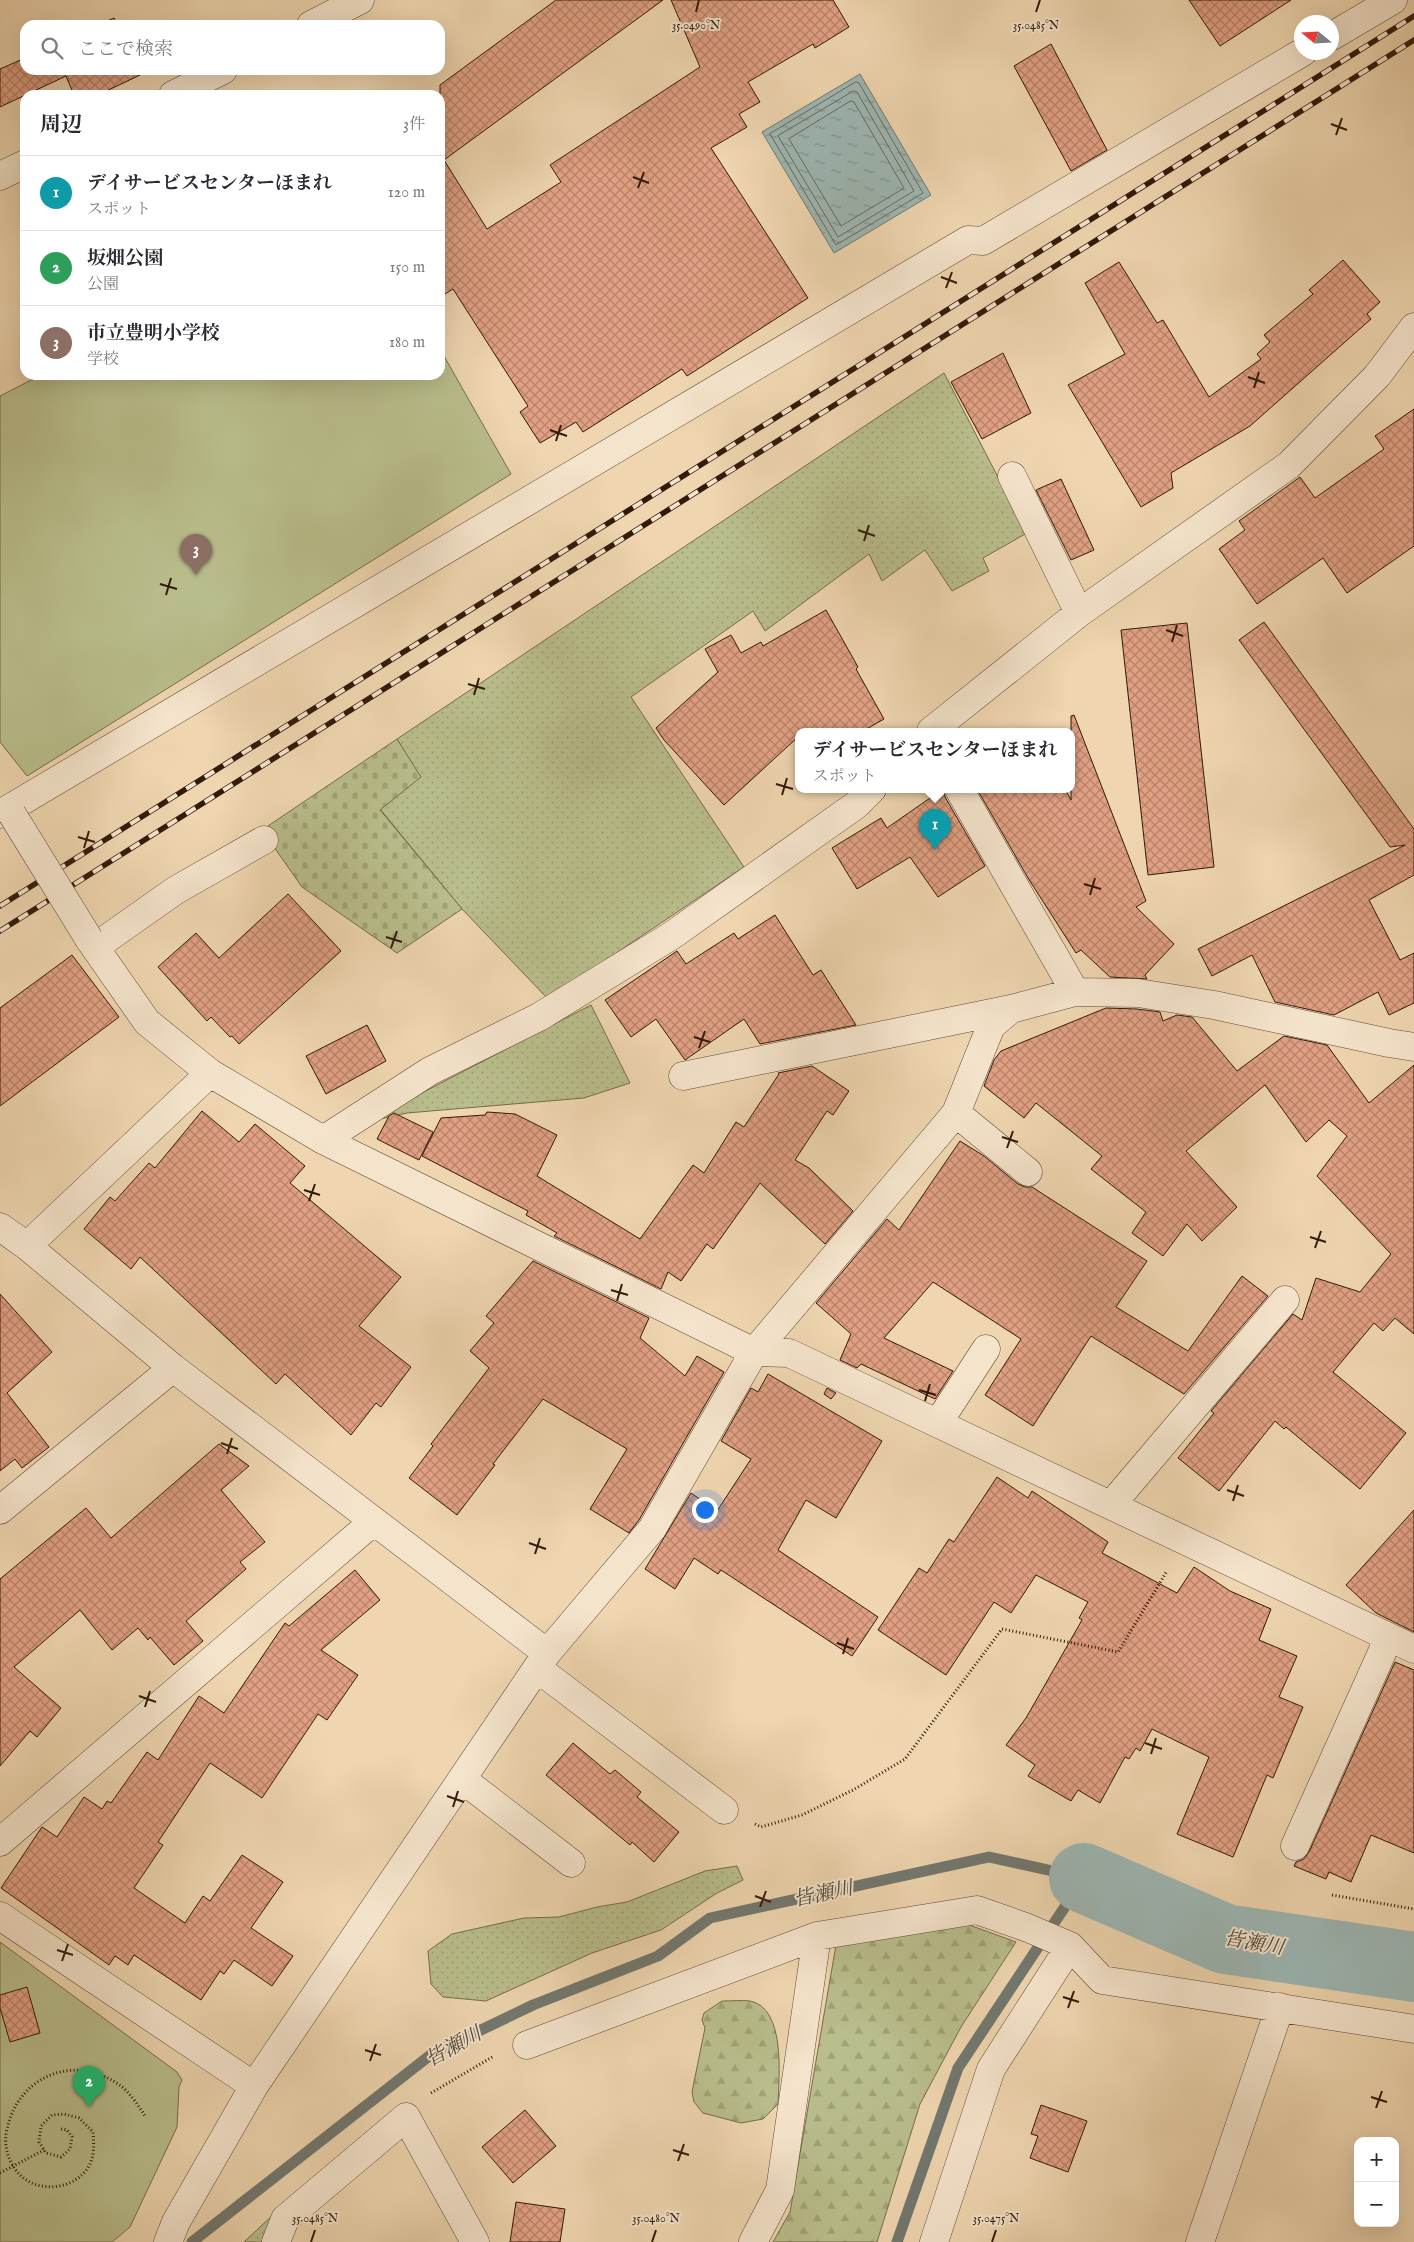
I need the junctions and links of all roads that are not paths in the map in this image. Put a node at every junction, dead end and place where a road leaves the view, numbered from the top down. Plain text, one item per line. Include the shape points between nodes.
1 (360, 0) edge
2 (1392, 0) edge
3 (321, 20) edge
4 (1339, 32) edge
5 (1294, 58) edge
6 (213, 75) edge
7 (183, 90) edge
8 (20, 166) edge
9 (0, 176) edge
10 (1414, 327) edge
11 (1012, 476) dead end
12 (1079, 613) junction
13 (935, 728) edge
14 (868, 793) edge
15 (960, 793) edge
16 (5, 809) edge
17 (264, 840) dead end
18 (92, 943) junction
19 (1076, 992) junction
20 (1011, 1009) junction
21 (1414, 1047) edge
22 (210, 1073) junction
23 (683, 1076) dead end
24 (956, 1113) junction
25 (323, 1140) junction
26 (1028, 1172) dead end
27 (0, 1227) edge
28 (27, 1246) junction
29 (1285, 1300) dead end
30 (986, 1349) dead end
31 (754, 1352) junction
32 (173, 1368) junction
33 (938, 1423) junction
34 (1111, 1505) junction
35 (0, 1510) edge
36 (374, 1521) junction
37 (1389, 1637) junction
38 (1414, 1648) edge
39 (542, 1661) junction
40 (462, 1779) junction
41 (724, 1810) road end
42 (0, 1842) edge
43 (1295, 1846) dead end
44 (571, 1863) dead end
45 (0, 1916) edge
46 (817, 1936) junction
47 (1070, 1946) junction
48 (1280, 2007) junction
49 (1414, 2029) edge
50 (527, 2045) road end
51 (254, 2086) junction
52 (172, 2232) edge
53 (276, 2242) edge
54 (475, 2242) edge
55 (753, 2242) edge
56 (934, 2242) edge
57 (1200, 2242) edge

1 - 3 street
2 - 4 street
5 - 16 street via 983,241 968,240
6 - 7 street
8 - 9 street
10 - 12 street via 1377,376 1289,465
11 - 12 street
12 - 13 street
14 - 25 street via 856,805 671,936 539,1017 430,1071
15 - 19 street
16 - 18 street, bridge
17 - 18 street
18 - 22 street via 147,1022
19 - 20 street
19 - 21 street via 1138,992
20 - 23 street
20 - 24 street via 991,1026
22 - 25 street
22 - 28 street
24 - 26 street
24 - 31 street
25 - 31 street
27 - 28 street
28 - 32 street
29 - 34 street
30 - 33 street
31 - 33 street via 790,1353
31 - 39 street via 652,1529
32 - 35 street
32 - 36 street
33 - 34 street
34 - 37 street
36 - 39 street
36 - 42 street
37 - 38 street
37 - 43 street
39 - 40 street
39 - 41 street
40 - 44 street
40 - 51 street
45 - 51 street
46 - 47 street via 977,1910
46 - 50 street
46 - 55 street via 780,2190
47 - 48 street via 1102,1980
47 - 56 street via 991,2069
48 - 49 street
48 - 57 street
51 - 52 street
53 - 54 street via 285,2219 406,2118

